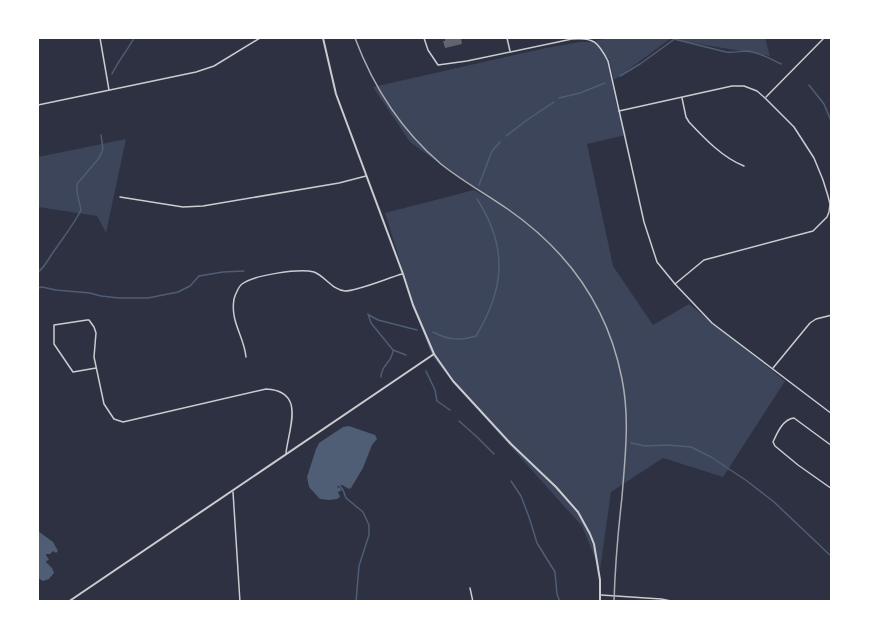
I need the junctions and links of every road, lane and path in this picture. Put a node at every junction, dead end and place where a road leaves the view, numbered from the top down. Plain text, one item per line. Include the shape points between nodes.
1 (100, 38) edge
2 (260, 38) edge
3 (323, 38) edge
4 (424, 38) edge
5 (507, 38) edge
6 (824, 38) edge
7 (510, 51) junction
8 (109, 90) junction
9 (682, 97) junction
10 (765, 98) junction
11 (38, 105) edge
12 (618, 111) junction
13 (744, 166) dead end
14 (367, 176) junction
15 (120, 197) dead end
16 (827, 217) junction
17 (831, 219) edge
18 (403, 274) junction
19 (675, 284) junction
20 (831, 315) edge
21 (434, 354) junction
22 (246, 357) dead end
23 (96, 368) junction
24 (772, 369) junction
25 (831, 414) edge
26 (831, 446) edge
27 (286, 454) junction
28 (831, 489) edge
29 (233, 491) junction
30 (470, 588) dead end
31 (600, 595) junction
32 (632, 597) junction
33 (68, 602) edge
34 (240, 602) edge
35 (473, 602) edge
36 (600, 602) edge
37 (631, 602) edge
38 (676, 602) edge

1 - 8 street
2 - 8 street via 214,66
3 - 14 street via 336,94
4 - 7 street via 438,65
5 - 7 street
6 - 10 street
7 - 12 street via 572,39 593,40 608,61
8 - 11 street
9 - 10 street via 738,85
9 - 12 street
9 - 13 street via 689,122 727,157
10 - 16 street via 794,127 814,158 830,204
12 - 19 street via 657,262
14 - 15 street via 203,206 183,207
14 - 18 street
16 - 17 street
16 - 19 street via 813,231 704,260
18 - 21 street
18 - 22 street via 344,291 307,271 254,278 241,284 234,298 233,315
19 - 24 street via 712,323
20 - 24 street via 810,323
21 - 27 street
21 - 31 street via 453,381 578,512 594,544
23 - 23 street via 96,333 89,320 54,325 54,344 73,372
23 - 27 street via 104,404 114,420 123,422 266,389 278,390 288,396 293,412
24 - 25 street
26 - 28 street via 794,418 785,422 773,442
27 - 29 street
29 - 33 street
29 - 34 street
30 - 35 street
31 - 32 street
31 - 36 street
32 - 37 street
32 - 38 street

